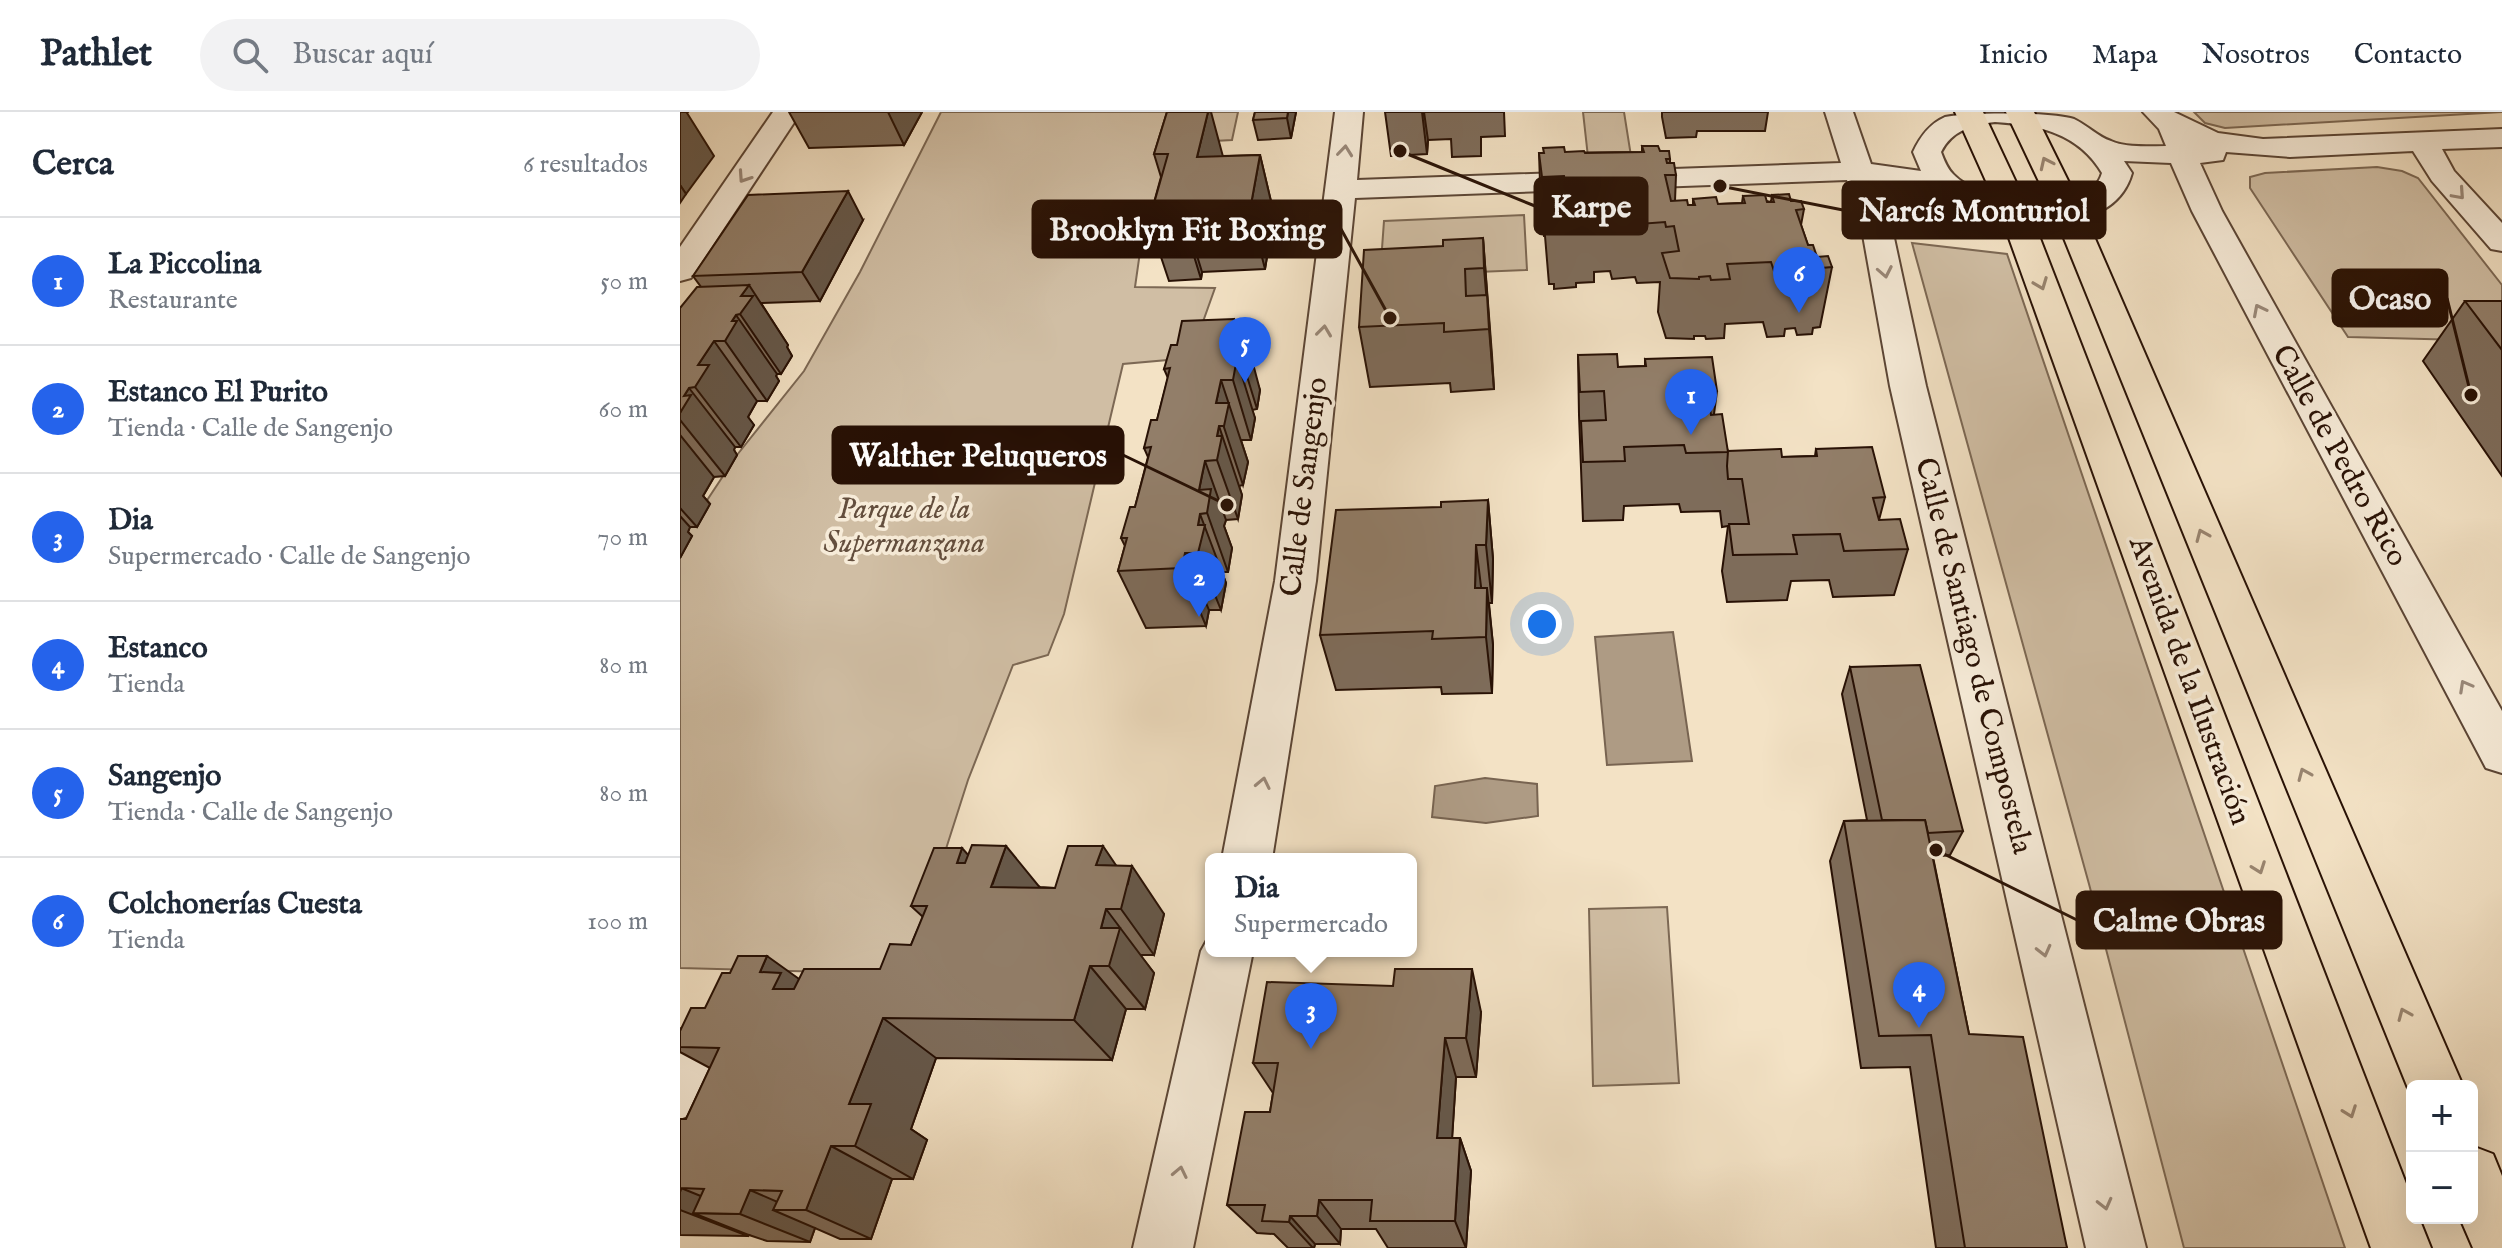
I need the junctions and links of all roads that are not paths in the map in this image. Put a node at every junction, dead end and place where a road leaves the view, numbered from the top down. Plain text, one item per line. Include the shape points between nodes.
1 (787, 112) edge
2 (1349, 112) edge
3 (1839, 112) edge
4 (1970, 114) edge
5 (2021, 114) edge
6 (2158, 115) edge
7 (2502, 138) edge
8 (2423, 142) junction
9 (2276, 148) junction
10 (1927, 152) junction
11 (2104, 154) junction
12 (2183, 155) junction
13 (1856, 171) junction
14 (1946, 184) junction
15 (1341, 190) junction
16 (2014, 210) junction
17 (2068, 211) junction
18 (2502, 242) edge
19 (680, 271) edge
20 (2502, 754) edge
21 (1248, 853) edge
22 (1226, 957) edge
23 (680, 1056) edge
24 (2432, 1080) edge
25 (680, 1091) edge
26 (2478, 1189) edge
27 (2502, 1246) edge
28 (1163, 1248) edge
29 (2116, 1248) edge
30 (2401, 1248) edge

1 -> 19 street
15 -> 2 street, Calle de Sangenjo
3 - 13 street, Calle de Santiago de Compostela
4 - 5 street
4 - 10 street via 1932,137
4 - 16 highway, Avenida de la Ilustración
5 - 11 street via 2050,120
17 -> 5 highway, Avenida de la Ilustración
6 - 9 street via 2200,138
6 - 11 street via 2142,136 2122,141
6 - 12 street, Calle de Pedro Rico via 2182,143
7 - 8 street
8 - 9 street
8 -> 18 street via 2442,175
9 - 12 street
10 - 13 street
10 - 14 street
11 - 12 street via 2155,166
11 - 17 street via 2112,190
20 -> 12 street, Calle de Pedro Rico via 2269,329
13 - 14 street
13 - 15 street
13 -> 29 street, Calle de Santiago de Compostela via 1876,224 1908,386
14 - 16 street via 1984,203
21 -> 15 street, Calle de Sangenjo via 1298,559
16 - 17 street
16 -> 30 highway, Avenida de la Ilustración
24 -> 17 highway, Avenida de la Ilustración
28 -> 22 street
23 - 25 street via 690,1061
26 - 27 highway

